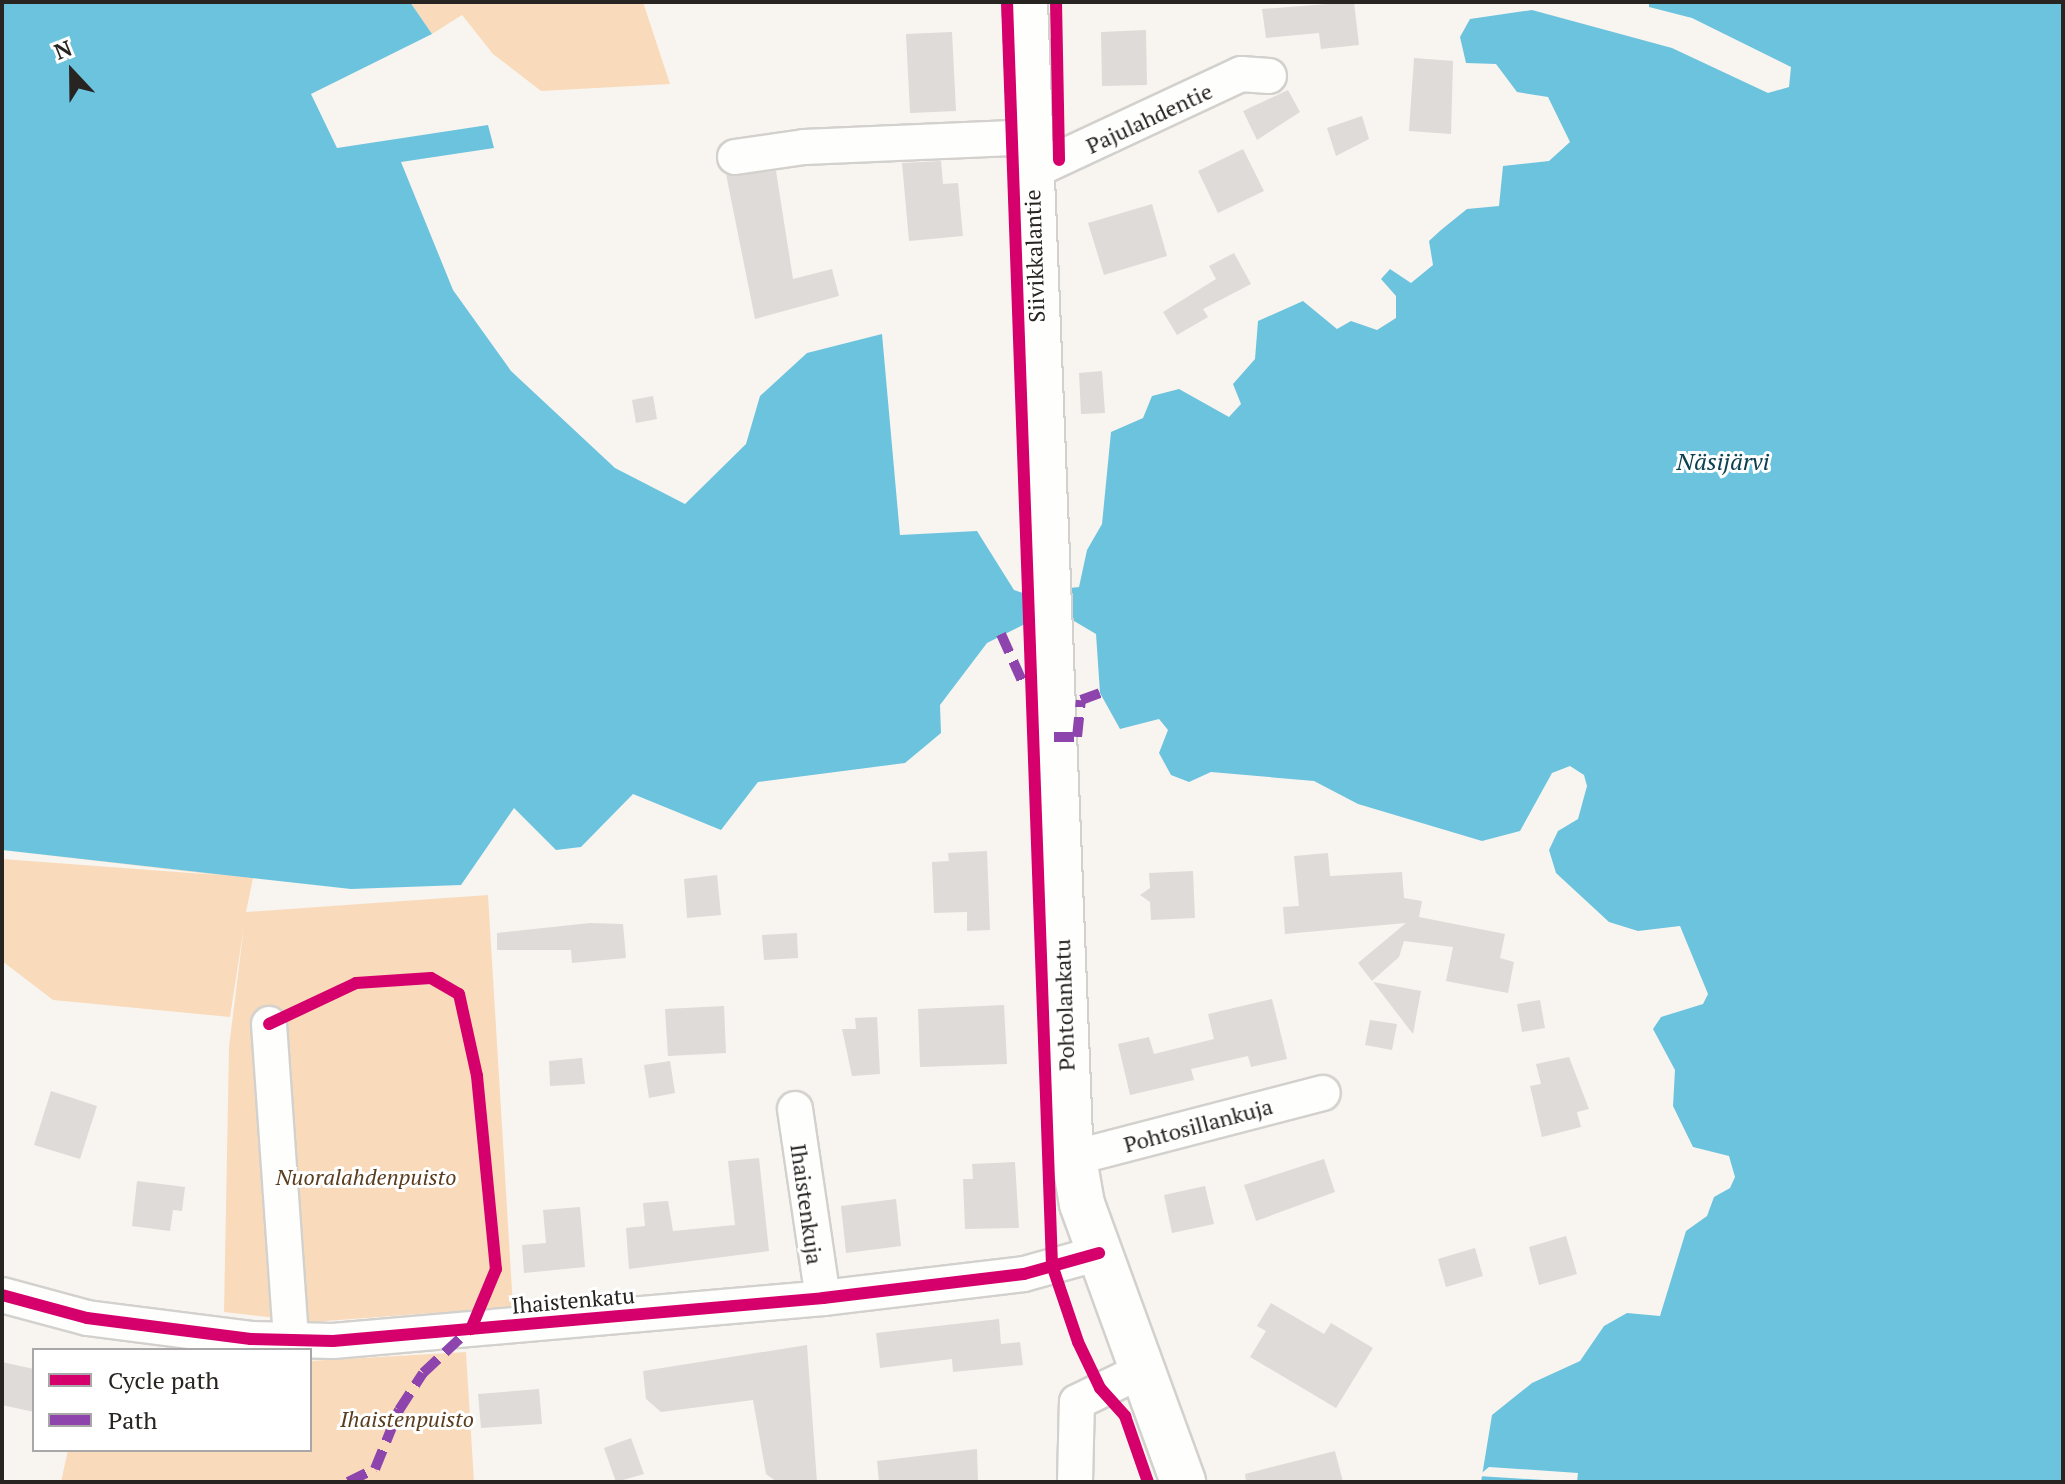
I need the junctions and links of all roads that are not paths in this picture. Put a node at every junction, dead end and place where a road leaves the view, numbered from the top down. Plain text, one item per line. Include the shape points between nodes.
1 (1025, 2) edge
2 (1269, 76) dead end
3 (1030, 154) junction
4 (735, 157) dead end
5 (1044, 510) joint
6 (269, 1024) dead end
7 (1323, 1093) dead end
8 (795, 1109) dead end
9 (1073, 1158) junction
10 (1099, 1253) junction
11 (2, 1295) edge
12 (823, 1298) junction
13 (291, 1340) junction
14 (1143, 1370) junction
15 (1075, 1482) edge
16 (1183, 1482) edge

1 - 3 main road, Siivikkalantie
2 - 3 street, Pajulahdentie via 1241,74
3 - 4 street via 804,147
3 - 5 main road, Siivikkalantie
5 - 9 main road, Pohtolankatu
6 - 13 street
7 - 9 street, Pohtosillankuja
8 - 12 street, Ihaistenkuja
9 - 10 main road, Pohtolankatu
10 - 12 street, Ihaistenkatu via 1024,1274
10 - 14 main road, Pohtolankatu
11 - 13 street, Ihaistenkatu via 87,1318
12 - 13 street, Ihaistenkatu
14 - 15 street via 1077,1402
14 - 16 main road, Pohtolankatu

